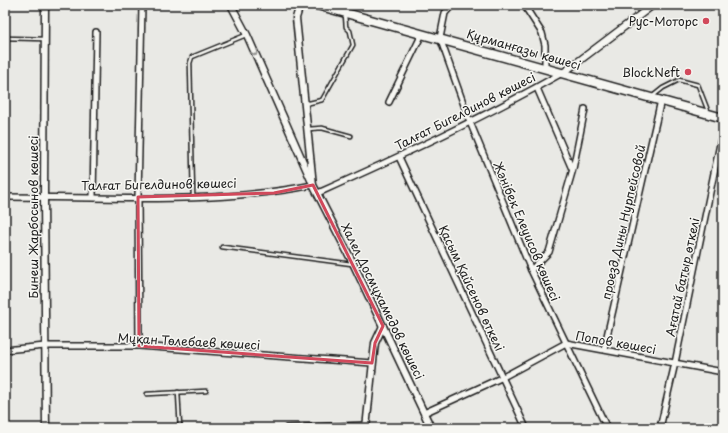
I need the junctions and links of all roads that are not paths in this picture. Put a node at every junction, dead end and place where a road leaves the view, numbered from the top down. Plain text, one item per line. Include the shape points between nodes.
1 (45, 5) edge
2 (142, 5) edge
3 (231, 5) edge
4 (300, 5) edge
5 (317, 5) edge
6 (452, 5) edge
7 (524, 5) edge
8 (653, 5) edge
9 (345, 13) junction
10 (96, 32) dead end
11 (422, 34) junction
12 (247, 35) junction
13 (5, 38) edge
14 (440, 38) junction
15 (44, 39) junction
16 (545, 68) junction
17 (563, 73) junction
18 (537, 88) junction
19 (651, 98) junction
20 (661, 100) junction
21 (389, 102) dead end
22 (305, 104) junction
23 (585, 109) dead end
24 (708, 114) junction
25 (723, 118) edge
26 (470, 122) junction
27 (308, 129) junction
28 (723, 129) edge
29 (351, 136) dead end
30 (399, 157) junction
31 (572, 169) junction
32 (313, 185) junction
33 (318, 192) junction
34 (193, 196) junction
35 (5, 197) edge
36 (44, 197) junction
37 (93, 197) junction
38 (138, 197) junction
39 (222, 247) dead end
40 (354, 265) junction
41 (531, 270) junction
42 (383, 326) junction
43 (566, 343) junction
44 (45, 346) junction
45 (139, 346) junction
46 (604, 349) junction
47 (5, 350) edge
48 (372, 363) junction
49 (675, 363) junction
50 (723, 372) edge
51 (503, 377) junction
52 (206, 391) dead end
53 (178, 392) junction
54 (147, 394) dead end
55 (424, 414) junction
56 (366, 427) edge
57 (46, 428) edge
58 (180, 428) edge
59 (287, 428) edge
60 (431, 428) edge
61 (526, 428) edge
62 (607, 428) edge
63 (660, 428) edge

1 - 15 street, Бинеш Жарбосынов көшесі
2 - 38 street
3 - 12 street, Халел Досмұхамедов көшесі
4 - 22 street via 296,18
5 - 9 main road, Құрманғазы көшесі
6 - 14 street via 445,13
7 - 16 street via 542,33
8 - 17 street, Талғат Бигелдинов көшесі
9 - 11 main road, Құрманғазы көшесі
9 - 22 lane via 346,27 350,31 353,44 322,100
10 - 37 street
11 - 14 main road, Құрманғазы көшесі
11 - 21 street
12 -> 32 street, Халел Досмұхамедов көшесі
12 - 34 lane via 192,57 190,63
13 - 15 lane
14 - 16 main road, Құрманғазы көшесі
14 - 26 street, Жәнібек Елеуисов көшесі
15 - 36 street, Бинеш Жарбосынов көшесі
16 - 17 main road, Құрманғазы көшесі
17 - 18 street, Талғат Бигелдинов көшесі
17 - 19 main road, Құрманғазы көшесі
18 - 26 street, Талғат Бигелдинов көшесі
18 - 31 street
19 - 20 main road, Құрманғазы көшесі
19 - 24 lane via 679,80 698,85
20 - 24 main road, Құрманғазы көшесі
20 - 46 street, проезд Дины Нурпейсовой
22 - 27 street
23 - 31 street
24 - 25 main road, Құрманғазы көшесі
26 - 30 street, Талғат Бигелдинов көшесі
26 - 41 street, Жәнібек Елеуисов көшесі
27 - 29 lane via 322,128
27 - 32 street
28 - 49 street, Ағатай батыр өткелі
30 - 33 street, Талғат Бигелдинов көшесі
30 - 51 street, Қасым Қайсенов өткелі
31 - 41 street via 549,252
32 - 33 street, Халел Досмұхамедов көшесі
32 - 34 street, Талғат Бигелдинов көшесі via 274,193
33 - 40 street, Халел Досмұхамедов көшесі
34 - 38 street, Талғат Бигелдинов көшесі
35 - 36 street, Талғат Бигелдинов көшесі
36 - 37 street, Талғат Бигелдинов көшесі
36 - 44 street, Бинеш Жарбосынов көшесі
37 - 38 street, Талғат Бигелдинов көшесі
38 - 45 street
39 - 40 lane
40 - 42 street, Халел Досмұхамедов көшесі
41 - 43 street, Жәнібек Елеуисов көшесі
42 - 48 street via 374,343
42 - 55 street, Халел Досмұхамедов көшесі
43 - 46 street, Попов көшесі
43 - 51 street, Попов көшесі
43 - 62 street, Жәнібек Елеуисов көшесі
44 - 45 street, Мұқан Төлебаев көшесі
44 - 47 street, Мұқан Төлебаев көшесі
44 - 57 street, Бинеш Жарбосынов көшесі
45 - 48 street, Мұқан Төлебаев көшесі
46 - 49 street, Попов көшесі
48 - 56 street
49 - 50 street, Попов көшесі
49 - 63 street, Ағатай батыр өткелі
51 - 55 street, Попов көшесі
51 - 61 street, Қасым Қайсенов өткелі
52 - 53 lane
53 - 54 lane
53 - 58 lane
55 - 60 street, Халел Досмұхамедов көшесі
56 - 59 street

